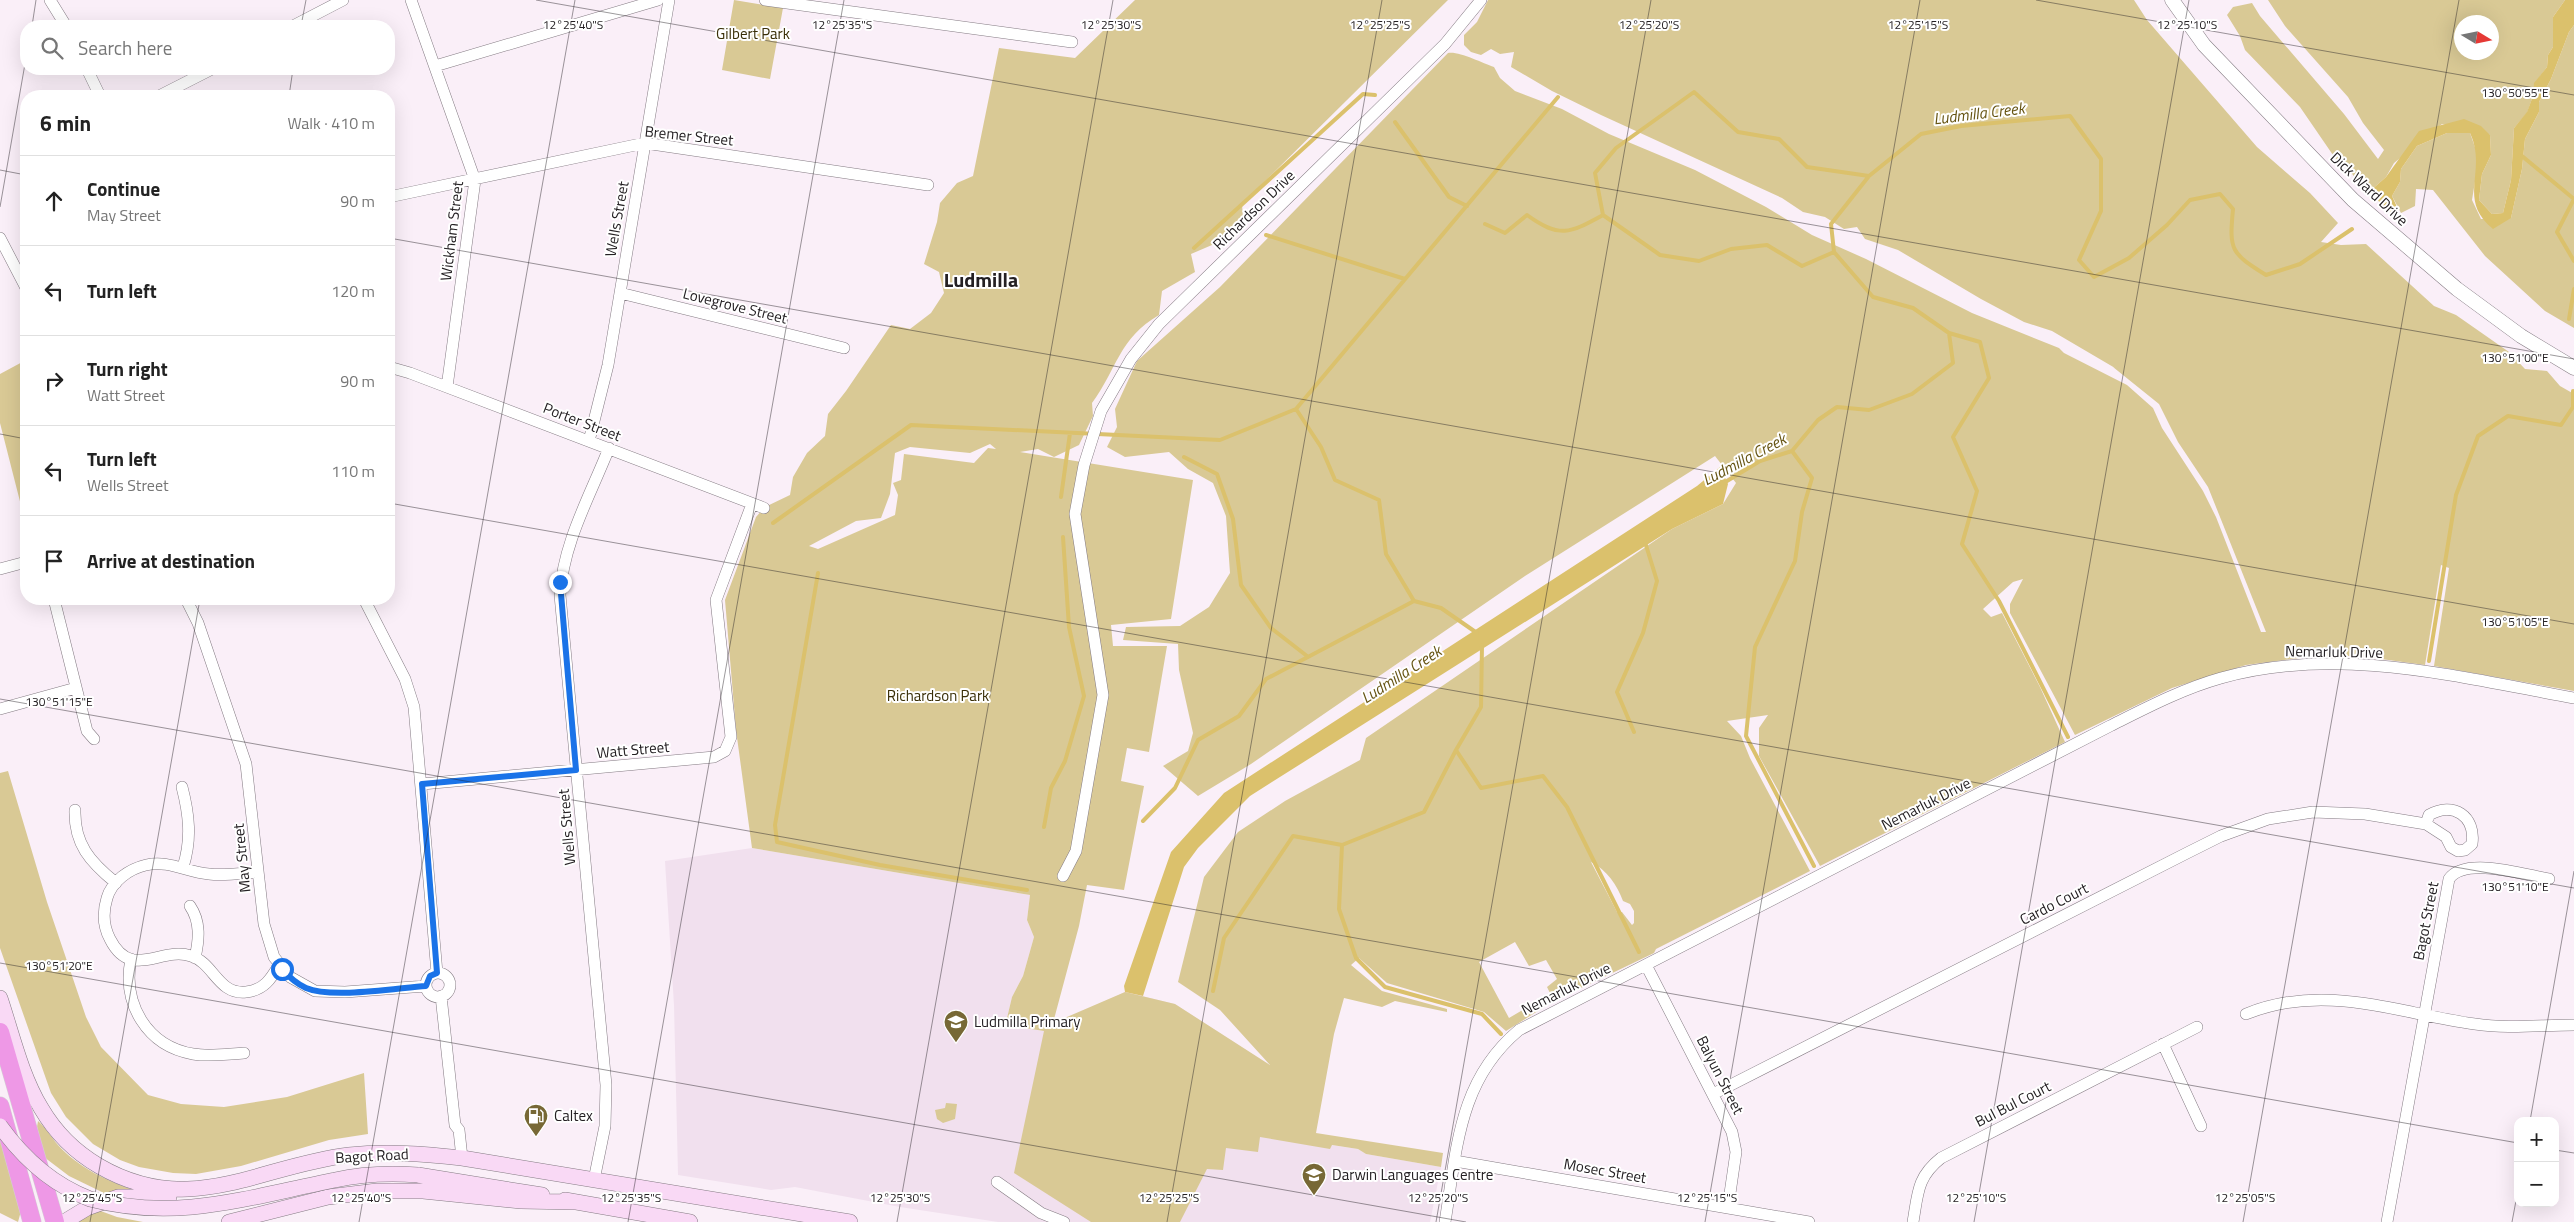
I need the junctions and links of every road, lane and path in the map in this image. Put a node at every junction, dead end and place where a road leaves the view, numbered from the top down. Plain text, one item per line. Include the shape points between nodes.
1 (50, 0) edge
2 (343, 0) edge
3 (411, 0) edge
4 (658, 0) edge
5 (669, 0) edge
6 (766, 0) edge
7 (1481, 0) edge
8 (2172, 0) edge
9 (58, 6) edge
10 (64, 20) edge
11 (305, 20) edge
12 (1072, 42) dead end
13 (435, 66) junction
14 (90, 75) edge
15 (200, 75) edge
16 (97, 90) edge
17 (171, 90) edge
18 (645, 143) junction
19 (475, 180) junction
20 (928, 185) dead end
21 (395, 196) edge
22 (0, 238) edge
23 (20, 276) edge
24 (620, 293) junction
25 (844, 348) dead end
26 (395, 368) edge
27 (2574, 368) edge
28 (447, 386) junction
29 (589, 441) junction
30 (609, 448) junction
31 (752, 504) junction
32 (764, 508) dead end
33 (20, 564) edge
34 (0, 569) edge
35 (55, 605) edge
36 (189, 605) edge
37 (367, 605) edge
38 (76, 688) junction
39 (2574, 698) edge
40 (0, 709) edge
41 (94, 739) dead end
42 (576, 770) junction
43 (422, 784) junction
44 (182, 787) dead end
45 (75, 810) dead end
46 (2426, 824) dead end
47 (183, 867) junction
48 (258, 872) junction
49 (1063, 876) dead end
50 (2549, 879) dead end
51 (116, 883) junction
52 (190, 906) dead end
53 (195, 958) junction
54 (131, 959) junction
55 (279, 965) junction
56 (1646, 965) junction
57 (437, 973) junction
58 (426, 986) junction
59 (442, 996) junction
60 (0, 998) edge
61 (2246, 1014) dead end
62 (2423, 1014) junction
63 (2574, 1026) edge
64 (2197, 1027) dead end
65 (0, 1032) edge
66 (2164, 1044) junction
67 (244, 1053) dead end
68 (1713, 1094) junction
69 (0, 1106) edge
70 (0, 1126) edge
71 (2201, 1126) dead end
72 (462, 1158) junction
73 (1455, 1161) junction
74 (594, 1180) junction
75 (997, 1182) dead end
76 (237, 1183) junction
77 (575, 1202) junction
78 (1728, 1207) junction
79 (273, 1211) junction
80 (28, 1218) edge
81 (55, 1222) edge
82 (64, 1222) edge
83 (229, 1222) edge
84 (243, 1222) edge
85 (690, 1222) edge
86 (850, 1222) edge
87 (1064, 1222) edge
88 (1445, 1222) edge
89 (1809, 1222) edge
90 (1913, 1222) edge
91 (2387, 1222) edge

1 - 9 street
2 - 11 street
3 - 13 street, Wickham Street
4 - 13 street
5 - 18 street, Wells Street
6 - 12 street
7 - 49 street, Richardson Drive via 1445,44 1158,324 1131,359 1102,411 1084,466 1075,514 1103,695 1076,851
8 - 27 street, Dick Ward Drive via 2204,45 2353,200 2489,312
9 - 10 street
13 - 19 street, Wickham Street
14 - 16 street
15 - 17 street
18 - 19 street, Bremer Street
18 - 20 street, Bremer Street
18 - 24 street, Wells Street
19 - 21 street, Bremer Street
19 - 28 street, Wickham Street
22 - 23 street
24 - 25 street, Lovegrove Street
24 - 29 street, Wells Street via 608,365
26 - 28 street, Porter Street
28 - 29 street, Porter Street
29 - 30 street, Porter Street
30 - 31 street, Porter Street
30 - 42 street, Wells Street via 568,548 560,582
31 - 32 street, Porter Street
31 - 42 street, Watt Street via 716,600 731,737 725,751 714,757
33 - 34 street
35 - 38 street
36 - 48 street, May Street via 244,757
37 - 43 street via 412,698
38 - 40 street
38 - 41 street via 87,731
39 - 56 street, Nemarluk Drive via 2362,664 2280,666 2222,678 2184,690 2110,726
42 - 43 street, Watt Street
42 - 74 street, Wells Street via 607,1102
43 - 57 street
44 - 47 street via 190,825
45 - 51 street via 81,848 93,864
46 - 68 street, Cardo Court via 2365,814 2313,812 2268,819 2241,828
47 - 48 street via 210,874
47 - 51 street via 166,863 144,866 126,874
48 - 55 street, May Street via 266,938
50 - 62 street, Bagot Street via 2471,867 2453,873 2446,893
51 - 54 street via 105,904 105,926 114,947
52 - 53 street via 198,924
53 - 54 street via 183,954 138,961
53 - 55 street via 227,988 241,992 265,985
54 - 67 street via 130,999 138,1015 159,1040 195,1055
55 - 58 street, May Street via 298,984 315,991
56 - 68 street, Balyun Street
56 - 73 street, Nemarluk Drive via 1519,1030 1506,1041 1480,1074 1469,1096
57 - 58 street via 430,976
57 - 59 street via 445,975 450,982 449,989
58 - 59 street via 432,995
59 - 72 street via 455,1125 460,1130
60 - 76 main road, Bagot Road via 36,1100 55,1129 82,1155 116,1175 154,1187 191,1190
61 - 62 street via 2280,1003 2336,998
62 - 63 street via 2484,1025
62 - 91 street, Bagot Street
64 - 66 street, Bul Bul Court
65 - 81 highway
66 - 71 street
66 - 90 street, Bul Bul Court via 1941,1158 1925,1172 1920,1182
68 - 78 street, Balyun Street via 1735,1142
69 - 80 highway
70 - 77 main road, Bagot Road, bridge via 34,1164 62,1185 103,1204 139,1213 201,1213 337,1180 384,1174 418,1175
72 - 74 main road, Bagot Road
72 - 76 main road, Bagot Road via 406,1153 349,1155
73 - 78 street, Mosec Street
73 - 88 street, Nemarluk Drive
74 - 86 main road, Bagot Road
75 - 87 street via 1042,1213
76 - 82 main road via 208,1195 118,1197 87,1208
77 - 79 main road, Bagot Road via 521,1201 423,1191 377,1191 328,1197
77 - 85 main road, Bagot Road
78 - 89 street, Mosec Street
79 - 83 main road, Bagot Road
79 - 84 main road

